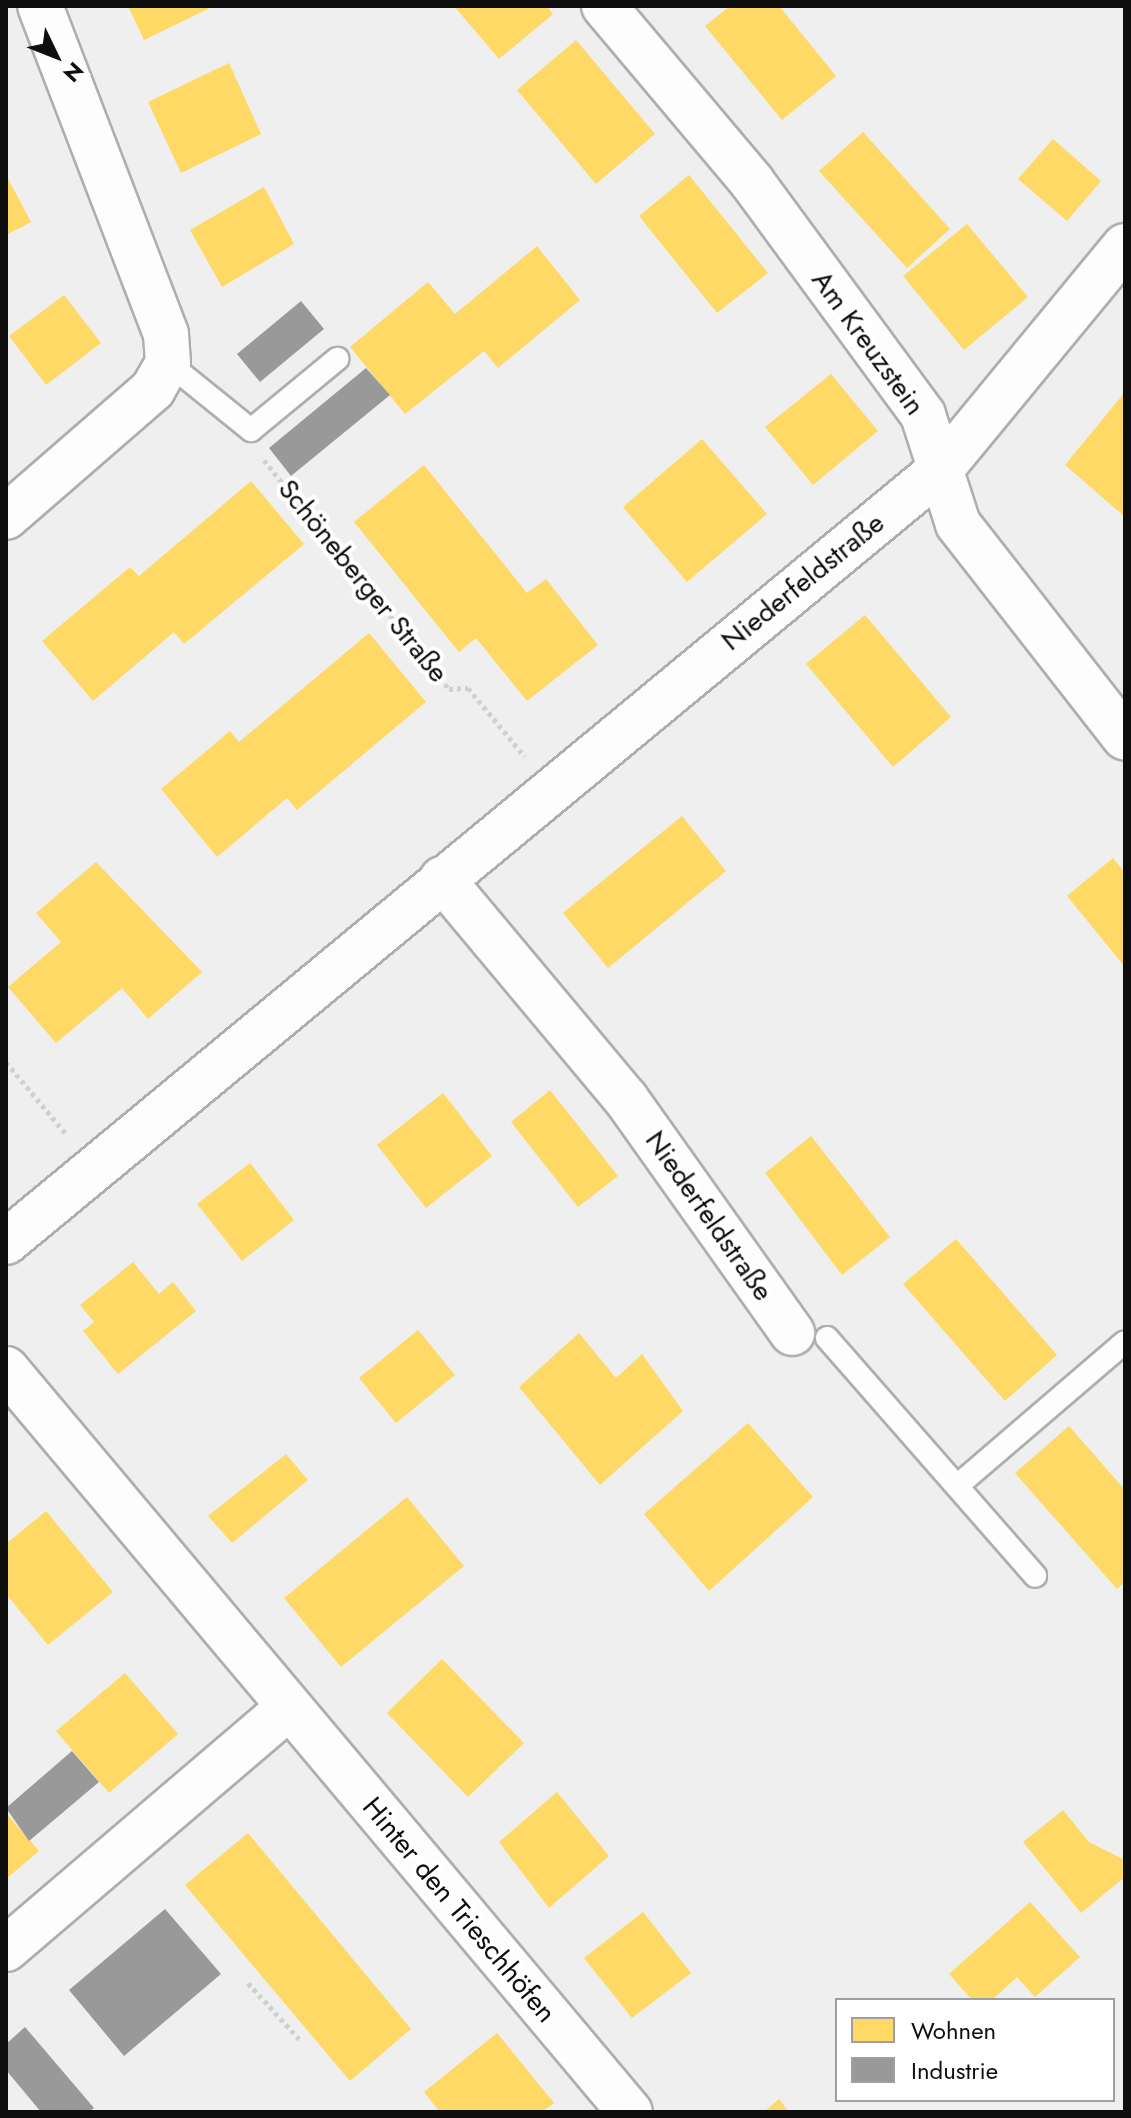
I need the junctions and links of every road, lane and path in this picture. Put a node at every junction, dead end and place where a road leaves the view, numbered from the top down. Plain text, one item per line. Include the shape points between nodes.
1 (40, 6) edge
2 (604, 6) edge
3 (1125, 246) edge
4 (337, 359) dead end
5 (168, 363) junction
6 (251, 430) junction
7 (941, 469) junction
8 (6, 517) edge
9 (1125, 738) edge
10 (550, 787) junction
11 (442, 879) junction
12 (6, 1062) edge
13 (95, 1168) junction
14 (6, 1242) edge
15 (810, 1336) joint
16 (1125, 1342) edge
17 (6, 1369) edge
18 (957, 1486) junction
19 (1035, 1576) dead end
20 (288, 1708) junction
21 (6, 1949) edge
22 (248, 1983) dead end
23 (301, 2041) dead end
24 (630, 2112) edge

1 - 5 street via 166,334
2 - 7 street, Am Kreuzstein via 752,182 923,415
3 - 7 street, Niederfeldstraße
4 - 6 lane
5 - 6 lane
5 - 8 street via 153,389
6 - 10 path, Schöneberger Straße via 260,455 449,689 468,688
7 - 9 street, Am Kreuzstein via 958,524
7 - 10 street, Niederfeldstraße
10 - 11 street, Niederfeldstraße
11 - 13 street, Niederfeldstraße
11 - 15 street, Niederfeldstraße via 626,1099
12 - 13 path
13 - 14 street, Niederfeldstraße
15 - 18 lane
16 - 18 lane
17 - 20 street, Hinter den Trieschhöfen
18 - 19 lane
20 - 21 street
20 - 24 street, Hinter den Trieschhöfen
22 - 23 path

